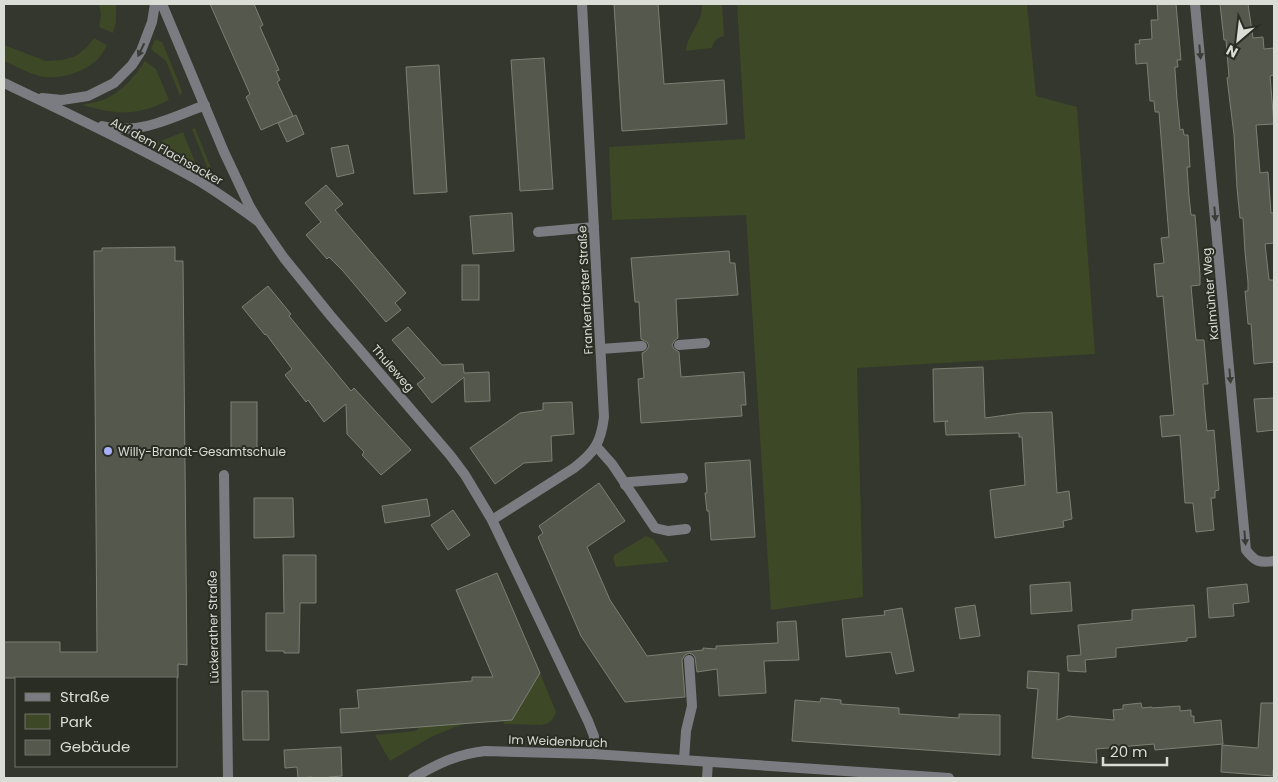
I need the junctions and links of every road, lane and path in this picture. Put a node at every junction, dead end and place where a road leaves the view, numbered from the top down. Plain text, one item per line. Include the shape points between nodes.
1 (155, 4) edge
2 (162, 4) edge
3 (582, 4) edge
4 (1195, 4) edge
5 (4, 83) edge
6 (35, 98) junction
7 (204, 105) junction
8 (86, 121) junction
9 (259, 222) junction
10 (594, 227) junction
11 (538, 232) dead end
12 (705, 343) dead end
13 (679, 345) dead end
14 (642, 346) dead end
15 (601, 349) junction
16 (596, 446) junction
17 (224, 475) dead end
18 (683, 478) dead end
19 (625, 485) junction
20 (492, 520) junction
21 (686, 529) dead end
22 (1274, 561) edge
23 (689, 660) dead end
24 (593, 754) junction
25 (684, 760) junction
26 (708, 762) junction
27 (228, 778) edge
28 (416, 778) edge
29 (707, 778) edge
30 (949, 778) edge

1 -> 6 street, Auf dem Flachsacker via 141,51 114,83 88,96 62,100
2 - 7 street, Thuleweg
3 - 10 street, Frankenforster Straße
4 -> 22 street, Kalmünter Weg via 1246,550 1252,558
5 - 6 street, Auf dem Flachsacker
6 - 8 street, Auf dem Flachsacker
7 - 8 street, Auf dem Flachsacker via 159,123 135,128 110,128
7 - 9 street, Thuleweg
8 - 9 street, Auf dem Flachsacker via 193,178
9 - 20 street, Thuleweg via 330,315 450,455
10 - 11 street
10 - 15 street, Frankenforster Straße
12 - 13 street
14 - 15 street
15 - 16 street, Frankenforster Straße via 604,417
16 - 19 street
16 - 20 street, Frankenforster Straße via 574,468
17 - 27 street, Lückerather Straße
18 - 19 street
19 - 21 street via 655,528 668,531
20 - 24 street, Thuleweg via 588,721 594,736
23 - 25 street via 692,706
24 - 25 street, Im Weidenbruch
24 - 28 street, Im Weidenbruch via 469,753 450,759
25 - 26 street, Im Weidenbruch
26 - 29 street
26 - 30 street, Im Weidenbruch

